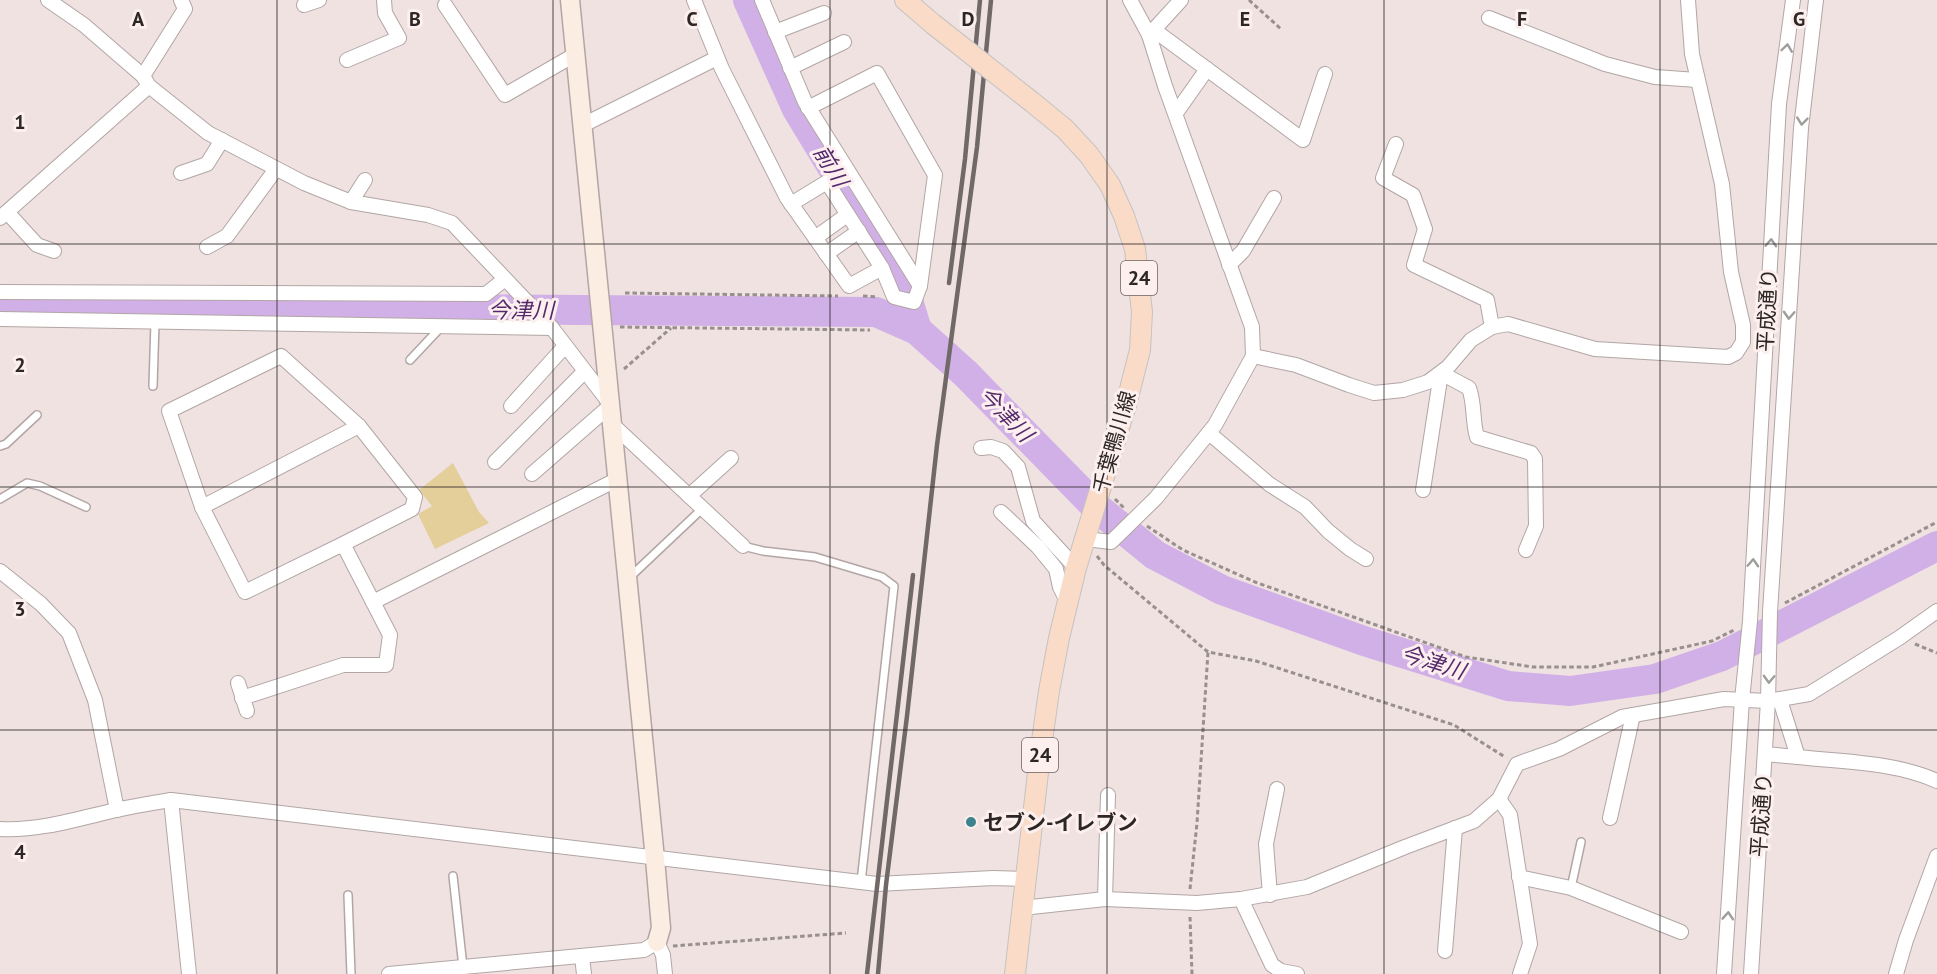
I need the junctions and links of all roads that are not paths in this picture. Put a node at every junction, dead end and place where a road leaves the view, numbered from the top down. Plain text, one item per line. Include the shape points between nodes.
1 (48, 0) edge
2 (181, 0) edge
3 (319, 0) edge
4 (384, 0) edge
5 (570, 0) edge
6 (694, 0) edge
7 (762, 0) edge
8 (904, 0) edge
9 (1130, 0) edge
10 (1181, 0) edge
11 (1688, 0) edge
12 (1793, 0) edge
13 (1816, 0) edge
14 (304, 5) dead end
15 (445, 5) dead end
16 (824, 13) dead end
17 (1489, 18) dead end
18 (775, 32) junction
19 (1152, 32) junction
20 (844, 42) dead end
21 (576, 54) junction
22 (717, 58) junction
23 (347, 60) dead end
24 (790, 68) junction
25 (1207, 69) junction
26 (1325, 74) dead end
27 (1697, 80) junction
28 (146, 81) junction
29 (808, 108) junction
30 (1176, 113) junction
31 (583, 125) junction
32 (222, 140) junction
33 (1396, 144) dead end
34 (276, 168) junction
35 (181, 173) dead end
36 (365, 180) dead end
37 (1274, 198) dead end
38 (351, 202) junction
39 (791, 204) junction
40 (3, 215) edge
41 (847, 215) junction
42 (859, 231) junction
43 (815, 238) junction
44 (207, 247) dead end
45 (54, 251) dead end
46 (826, 254) junction
47 (1229, 265) junction
48 (882, 268) junction
49 (505, 279) junction
50 (920, 286) junction
51 (0, 292) edge
52 (0, 320) edge
53 (155, 322) junction
54 (441, 327) junction
55 (1492, 327) junction
56 (552, 328) junction
57 (1741, 345) junction
58 (565, 346) junction
59 (1765, 346) junction
60 (1787, 348) junction
61 (1253, 356) junction
62 (410, 360) dead end
63 (584, 372) junction
64 (1440, 372) junction
65 (153, 386) dead end
66 (611, 405) junction
67 (511, 406) dead end
68 (37, 415) dead end
69 (613, 424) junction
70 (359, 426) junction
71 (1209, 434) junction
72 (0, 446) edge
73 (981, 448) dead end
74 (731, 458) dead end
75 (495, 462) dead end
76 (532, 474) dead end
77 (618, 479) junction
78 (1423, 490) dead end
79 (689, 496) junction
80 (0, 499) edge
81 (87, 507) dead end
82 (202, 507) junction
83 (703, 508) junction
84 (1001, 512) dead end
85 (1086, 540) junction
86 (344, 544) junction
87 (743, 546) joint
88 (1526, 550) dead end
89 (1366, 559) dead end
90 (1076, 568) junction
91 (0, 571) edge
92 (628, 579) junction
93 (1067, 601) junction
94 (373, 602) junction
95 (1937, 611) edge
96 (238, 683) dead end
97 (1742, 700) junction
98 (1774, 701) junction
99 (1633, 716) junction
100 (1765, 754) junction
101 (1798, 758) junction
102 (1937, 781) edge
103 (1277, 789) dead end
104 (1108, 795) dead end
105 (1499, 799) junction
106 (171, 800) junction
107 (117, 810) junction
108 (1610, 818) dead end
109 (1455, 828) junction
110 (0, 829) edge
111 (1581, 842) dead end
112 (1937, 856) edge
113 (655, 859) junction
114 (453, 876) dead end
115 (1519, 877) junction
116 (1026, 879) junction
117 (861, 882) junction
118 (1933, 882) edge
119 (1571, 888) junction
120 (348, 894) dead end
121 (1270, 895) junction
122 (1105, 899) junction
123 (1241, 899) junction
124 (1022, 908) junction
125 (1681, 932) dead end
126 (657, 942) junction
127 (1445, 951) dead end
128 (582, 957) junction
129 (463, 967) junction
130 (189, 974) edge
131 (351, 974) edge
132 (389, 974) edge
133 (584, 974) edge
134 (665, 974) edge
135 (1015, 974) edge
136 (1297, 974) edge
137 (1520, 974) edge
138 (1724, 974) edge
139 (1751, 974) edge
140 (1896, 974) edge

1 - 28 street via 84,25
2 - 28 street via 185,9
3 - 14 street
4 - 23 street via 385,13 399,38
5 - 21 street
6 - 22 street
7 - 18 street
8 - 85 main road, 千葉鴨川線 / 24, bridge via 1065,129 1105,178 1124,216 1135,249 1142,312 1140,350 1108,492
9 - 19 street
10 - 19 street
11 - 27 street
59 -> 12 street, 平成通り via 1779,104
13 -> 60 street, 平成通り via 1801,128
15 - 21 street via 505,95
16 - 18 street
17 - 27 street via 1605,64 1655,76
18 - 24 street
19 - 25 street
19 - 30 street
20 - 24 street
21 - 31 street
22 - 31 street
22 - 39 street
24 - 29 street
25 - 26 street via 1303,140
25 - 30 street
27 - 57 street via 1722,184 1731,272 1743,325
28 - 32 street via 208,133
28 - 40 street
29 - 50 street
29 - 50 street via 877,73 935,175
30 - 47 street
31 - 66 street
32 - 34 street
32 - 35 street via 207,164
33 - 55 street via 1383,178 1413,195 1425,229 1414,265 1487,300
34 - 38 street
34 - 44 street via 227,236
36 - 38 street
37 - 47 street via 1243,251
38 - 49 street via 428,215 452,224
39 - 41 street via 827,182
39 - 43 street
40 - 45 street via 37,246
41 - 42 street
41 - 43 street
42 - 46 street
42 - 48 street
43 - 46 street
46 - 48 street via 849,286
47 - 61 street via 1252,327
48 - 50 street via 894,297 914,302
49 - 51 street via 486,294
49 - 56 street
52 - 53 street
53 - 54 street
53 - 65 lane
54 - 56 street
54 - 62 lane
55 - 57 street via 1508,324 1595,349 1728,357
55 - 64 street via 1471,340
56 - 58 street
57 - 59 street
58 - 63 street
58 - 67 street
59 - 60 street
97 -> 59 street, 平成通り
60 -> 98 street, 平成通り via 1770,612
61 - 64 street via 1296,364 1374,393 1403,390 1428,382
61 - 71 street
63 - 66 street
63 - 75 street
64 - 78 street
64 - 88 street via 1469,388 1477,437 1531,453 1535,459 1536,526
66 - 69 street
66 - 76 street
68 - 72 lane
69 - 77 street
69 - 79 street
70 - 82 street
70 - 82 street via 281,356 169,411
70 - 86 street via 415,497 412,508
71 - 85 street via 1156,498 1112,542
71 - 89 street
73 - 90 street via 1003,451 1018,467 1033,521
74 - 79 street
77 - 92 street
77 - 94 street
79 - 83 street
80 - 81 lane via 27,483
82 - 86 street via 245,592
83 - 87 street
83 - 92 lane
84 - 93 street via 1056,569
85 - 90 main road, 千葉鴨川線 / 24
86 - 94 street
87 - 117 lane via 815,557 882,577 894,586
90 - 93 main road, 千葉鴨川線 / 24
91 - 107 street via 69,633 95,700
92 - 113 street
93 - 116 main road, 千葉鴨川線 / 24 via 1049,692
94 - 96 street via 390,635 386,665 343,665 244,704
95 - 98 street via 1809,694
97 - 98 street
97 - 99 street via 1724,699
138 -> 97 street, 平成通り
98 - 100 street, 平成通り
98 - 101 street
99 - 105 street via 1517,764
99 - 108 street
100 - 101 street
100 - 139 street, 平成通り
101 - 102 street via 1877,765 1918,772
103 - 121 street via 1266,844
104 - 122 street
105 - 109 street via 1474,821
105 - 115 street via 1510,815
106 - 107 street
106 - 113 street
106 - 130 street
107 - 110 street via 64,824
109 - 121 street via 1307,887
109 - 127 street
111 - 119 lane
112 - 118 street
113 - 117 street
113 - 126 street via 661,928
114 - 129 lane
115 - 119 street
115 - 137 street via 1530,944
116 - 117 street via 886,885
116 - 124 main road, 千葉鴨川線 / 24
118 - 140 street via 1906,940
119 - 125 street
120 - 131 lane
121 - 123 street
122 - 123 street via 1189,903
122 - 124 street
123 - 136 street via 1272,965
124 - 135 main road, 千葉鴨川線 / 24
126 - 128 street via 644,950
126 - 134 street
128 - 129 street
128 - 133 street
129 - 132 street

